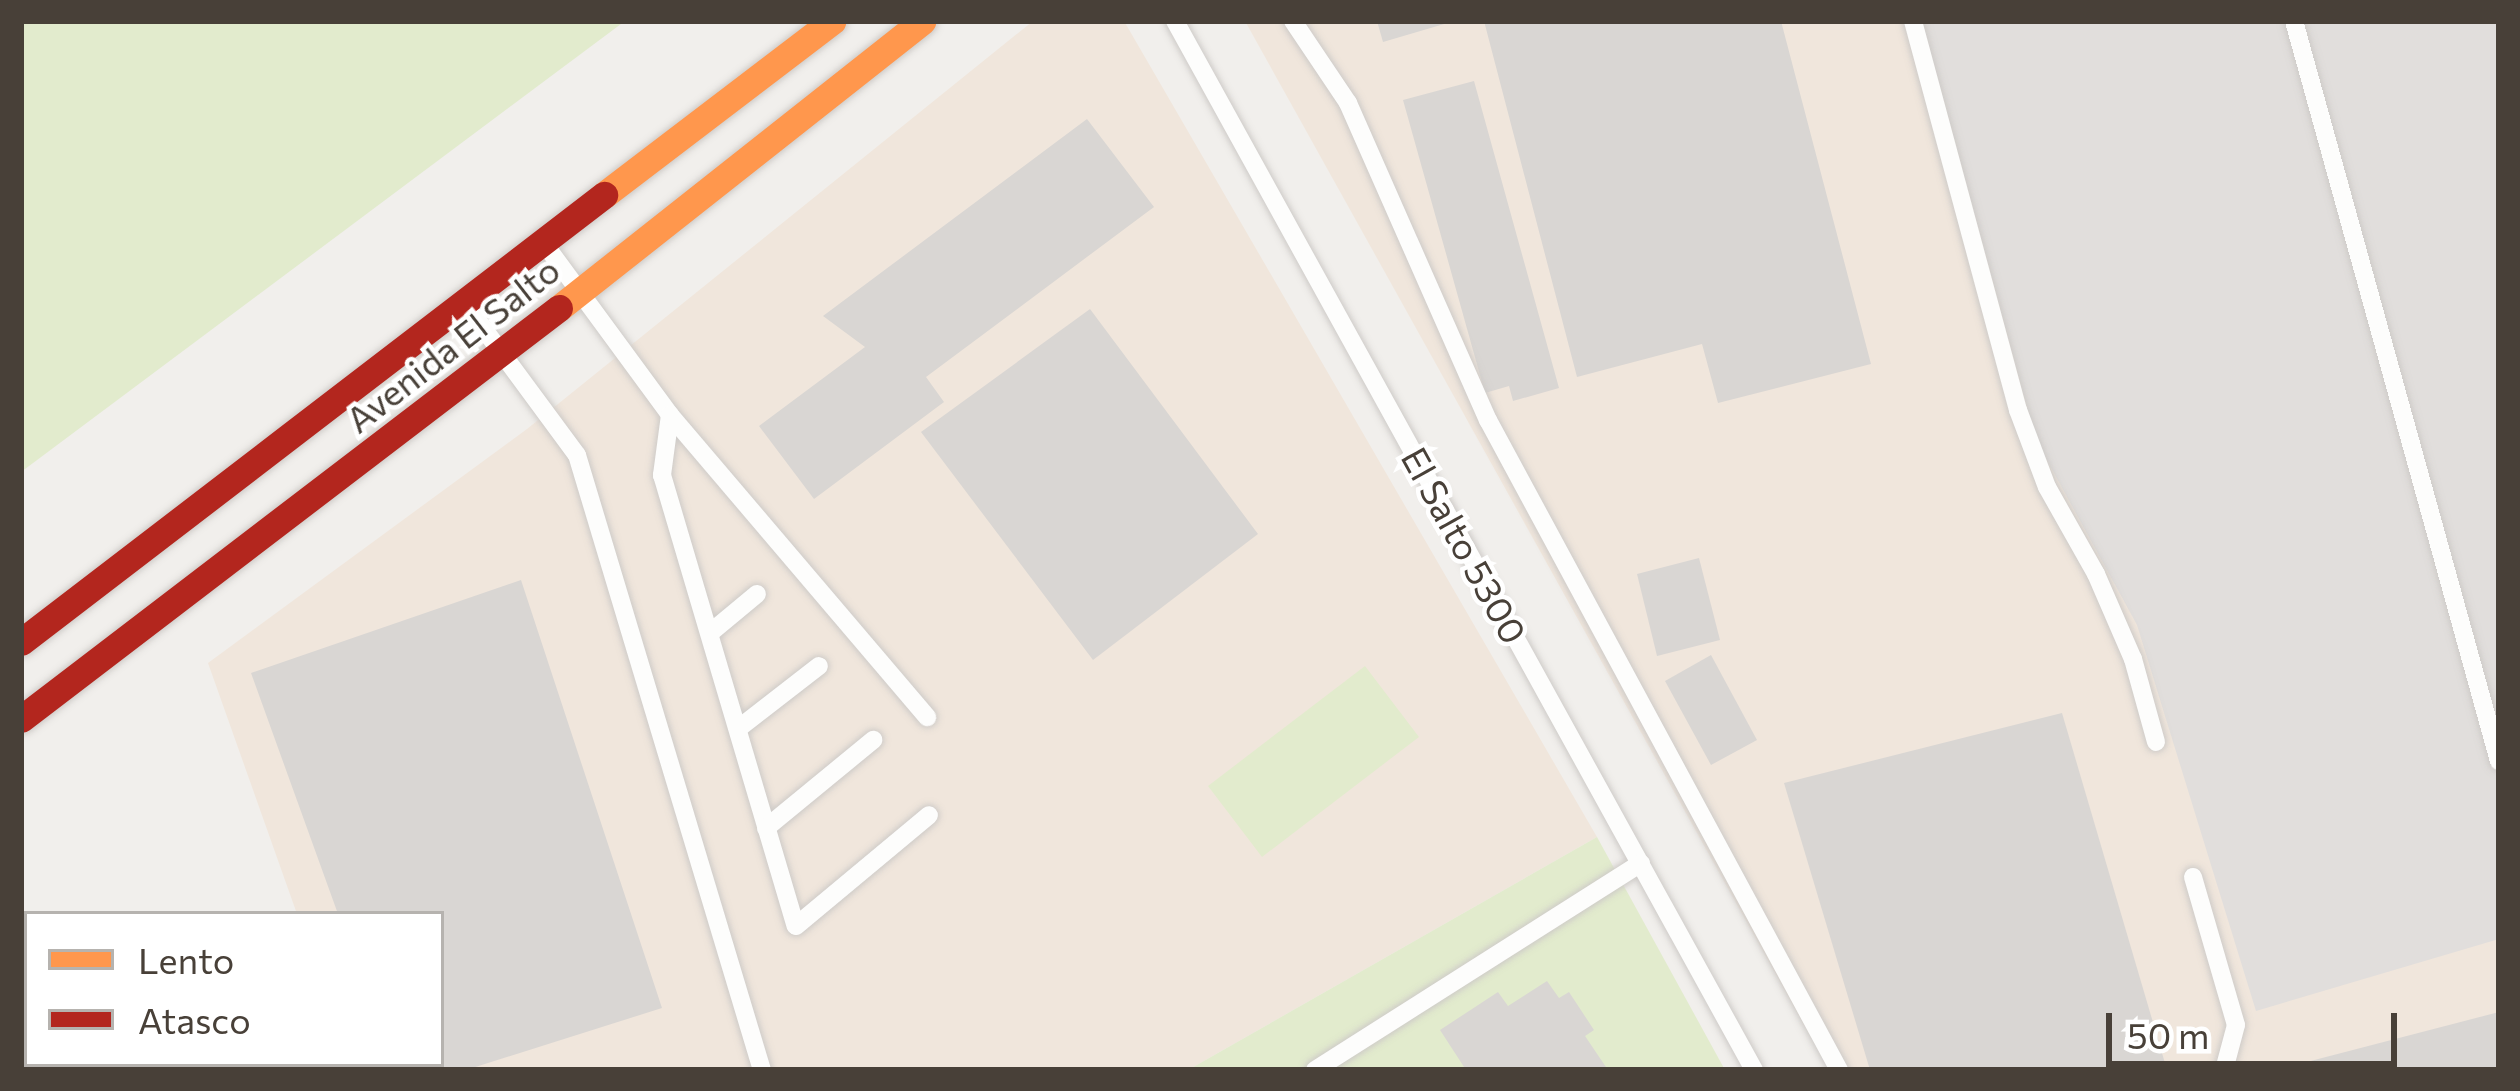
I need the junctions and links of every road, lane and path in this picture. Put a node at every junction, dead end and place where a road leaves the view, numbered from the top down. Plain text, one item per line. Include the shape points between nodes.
1 (832, 21) edge
2 (922, 21) edge
3 (1175, 21) edge
4 (1293, 21) edge
5 (1912, 21) edge
6 (2294, 21) edge
7 (543, 242) junction
8 (581, 290) junction
9 (464, 302) junction
10 (502, 352) junction
11 (670, 415) junction
12 (757, 594) dead end
13 (710, 633) junction
14 (21, 642) edge
15 (819, 666) dead end
16 (927, 717) dead end
17 (21, 719) edge
18 (739, 728) junction
19 (873, 740) dead end
20 (2156, 742) dead end
21 (2499, 761) edge
22 (929, 815) dead end
23 (766, 828) junction
24 (1641, 863) junction
25 (2193, 877) dead end
26 (762, 1070) edge
27 (1315, 1070) edge
28 (1754, 1070) edge
29 (1840, 1070) edge
30 (2224, 1070) edge

1 - 7 main road, Avenida El Salto
2 - 8 main road, Avenida El Salto
3 - 24 lane, El Salto 5300
4 - 29 lane via 1348,103 1488,420
5 - 20 lane via 2018,410 2133,659
6 - 21 lane
7 - 8 lane
7 - 9 main road, Avenida El Salto
8 - 10 main road, Avenida El Salto
8 - 11 lane
9 - 10 lane
9 - 14 main road, Avenida El Salto
10 - 17 main road, Avenida El Salto
10 - 26 lane via 577,454
11 - 13 lane via 662,475
11 - 16 lane
12 - 13 lane
13 - 18 lane
15 - 18 lane
18 - 23 lane
19 - 23 lane
22 - 23 lane via 796,926
24 - 27 lane
24 - 28 lane, El Salto 5300
25 - 30 lane via 2236,1025

